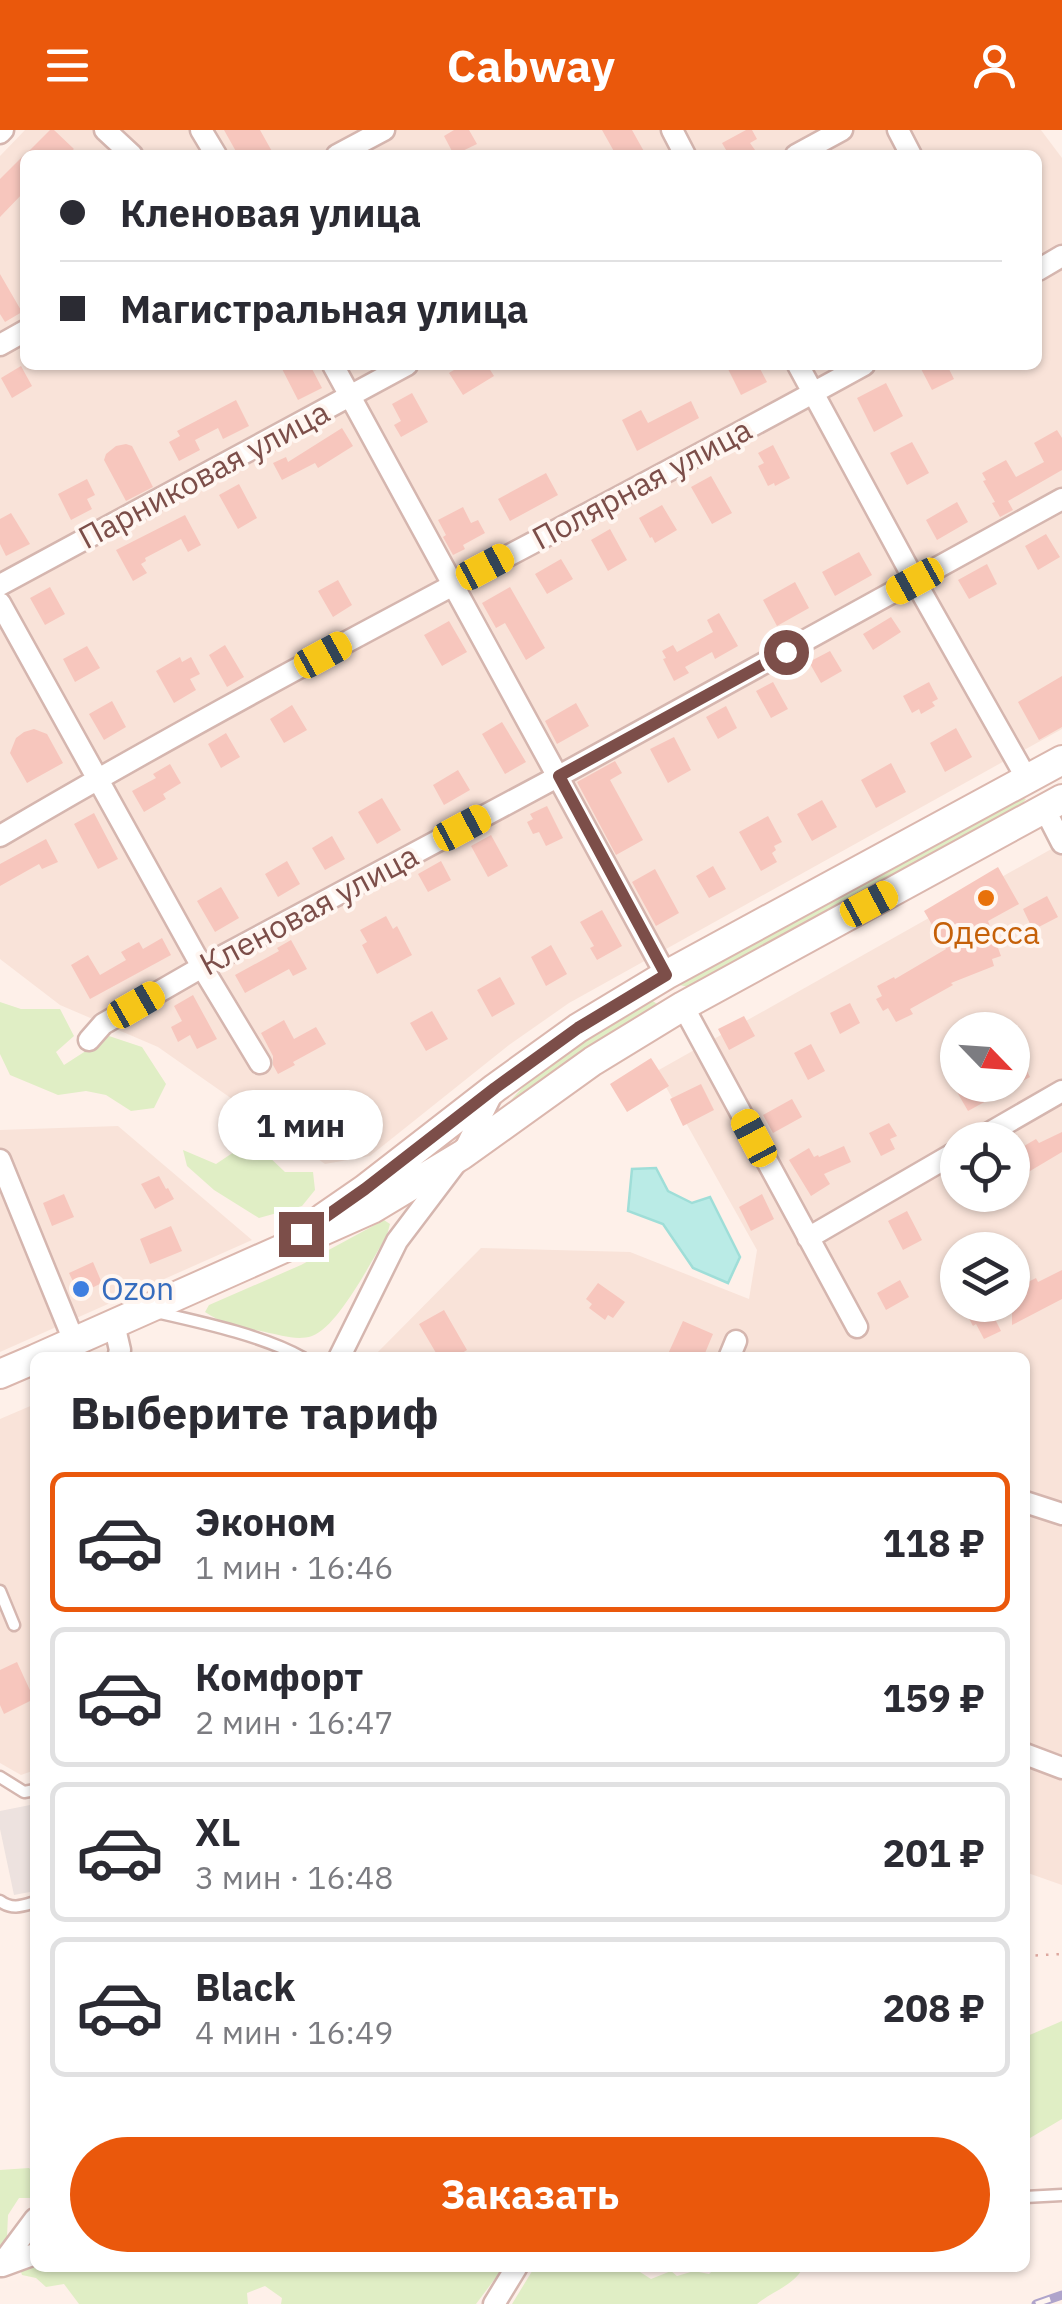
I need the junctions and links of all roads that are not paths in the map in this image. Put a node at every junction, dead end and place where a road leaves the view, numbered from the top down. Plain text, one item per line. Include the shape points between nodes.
1 (105, 130) edge
2 (384, 130) edge
3 (842, 130) edge
4 (127, 150) edge
5 (346, 150) edge
6 (805, 150) edge
7 (336, 370) edge
8 (398, 370) edge
9 (801, 370) edge
10 (855, 370) edge
11 (814, 393) junction
12 (350, 396) junction
13 (1062, 498) edge
14 (915, 581) junction
15 (452, 584) junction
16 (0, 585) edge
17 (0, 603) edge
18 (1062, 760) edge
19 (559, 776) junction
20 (96, 779) junction
21 (1027, 779) junction
22 (1053, 804) edge
23 (0, 836) edge
24 (1062, 843) edge
25 (202, 967) junction
26 (666, 975) junction
27 (683, 1006) junction
28 (88, 1040) dead end
29 (260, 1063) dead end
30 (495, 1088) junction
31 (1062, 1091) edge
32 (1008, 1122) edge
33 (462, 1155) junction
34 (0, 1160) edge
35 (940, 1161) edge
36 (808, 1238) junction
37 (268, 1256) junction
38 (145, 1310) junction
39 (114, 1324) junction
40 (857, 1328) dead end
41 (74, 1341) junction
42 (49, 1352) edge
43 (120, 1352) edge
44 (294, 1352) edge
45 (342, 1352) edge
46 (30, 1361) edge
47 (0, 1374) edge
48 (1030, 1504) edge
49 (1062, 1514) edge
50 (0, 1591) edge
51 (14, 1625) dead end
52 (1030, 1756) edge
53 (1062, 1768) edge
54 (0, 1778) edge
55 (30, 1791) edge
56 (0, 1901) edge
57 (30, 1903) edge
58 (1062, 2195) edge
59 (1030, 2198) edge
60 (30, 2222) edge
61 (30, 2256) edge
62 (0, 2266) edge
63 (514, 2272) edge
64 (494, 2304) edge

1 - 4 street
2 - 5 street
3 - 6 street
7 - 12 street
8 - 12 street, Парниковая улица
9 - 11 street
10 - 11 street, Полярная улица
11 - 14 street
11 - 15 street, Полярная улица
12 - 15 street
12 - 16 street, Парниковая улица
13 - 14 street, Кленовая улица
14 - 19 street, Кленовая улица
14 - 21 street
15 - 19 street
15 - 20 street, Полярная улица
17 - 20 street
18 - 21 main road
19 - 25 street, Кленовая улица
19 - 26 street
20 - 23 street, Полярная улица
20 - 25 street
21 - 22 main road
21 - 26 main road
22 - 24 street
22 - 27 main road
25 - 28 street, Кленовая улица
25 - 29 street
26 - 27 main road
26 - 30 main road
27 - 33 main road via 592,1061
27 - 36 street
30 - 33 street
30 - 37 main road
31 - 32 street
33 - 37 main road via 372,1210
33 - 45 street via 396,1242
34 - 41 street
35 - 36 street
36 - 40 street
37 - 38 main road
38 - 39 main road
38 - 44 lane
39 - 41 main road
39 - 43 street
41 - 42 main road
46 - 47 main road
48 - 49 street
50 - 51 lane
52 - 53 street
54 - 55 lane
56 - 57 lane
58 - 59 lane
60 - 62 street
61 - 62 street
63 - 64 street

